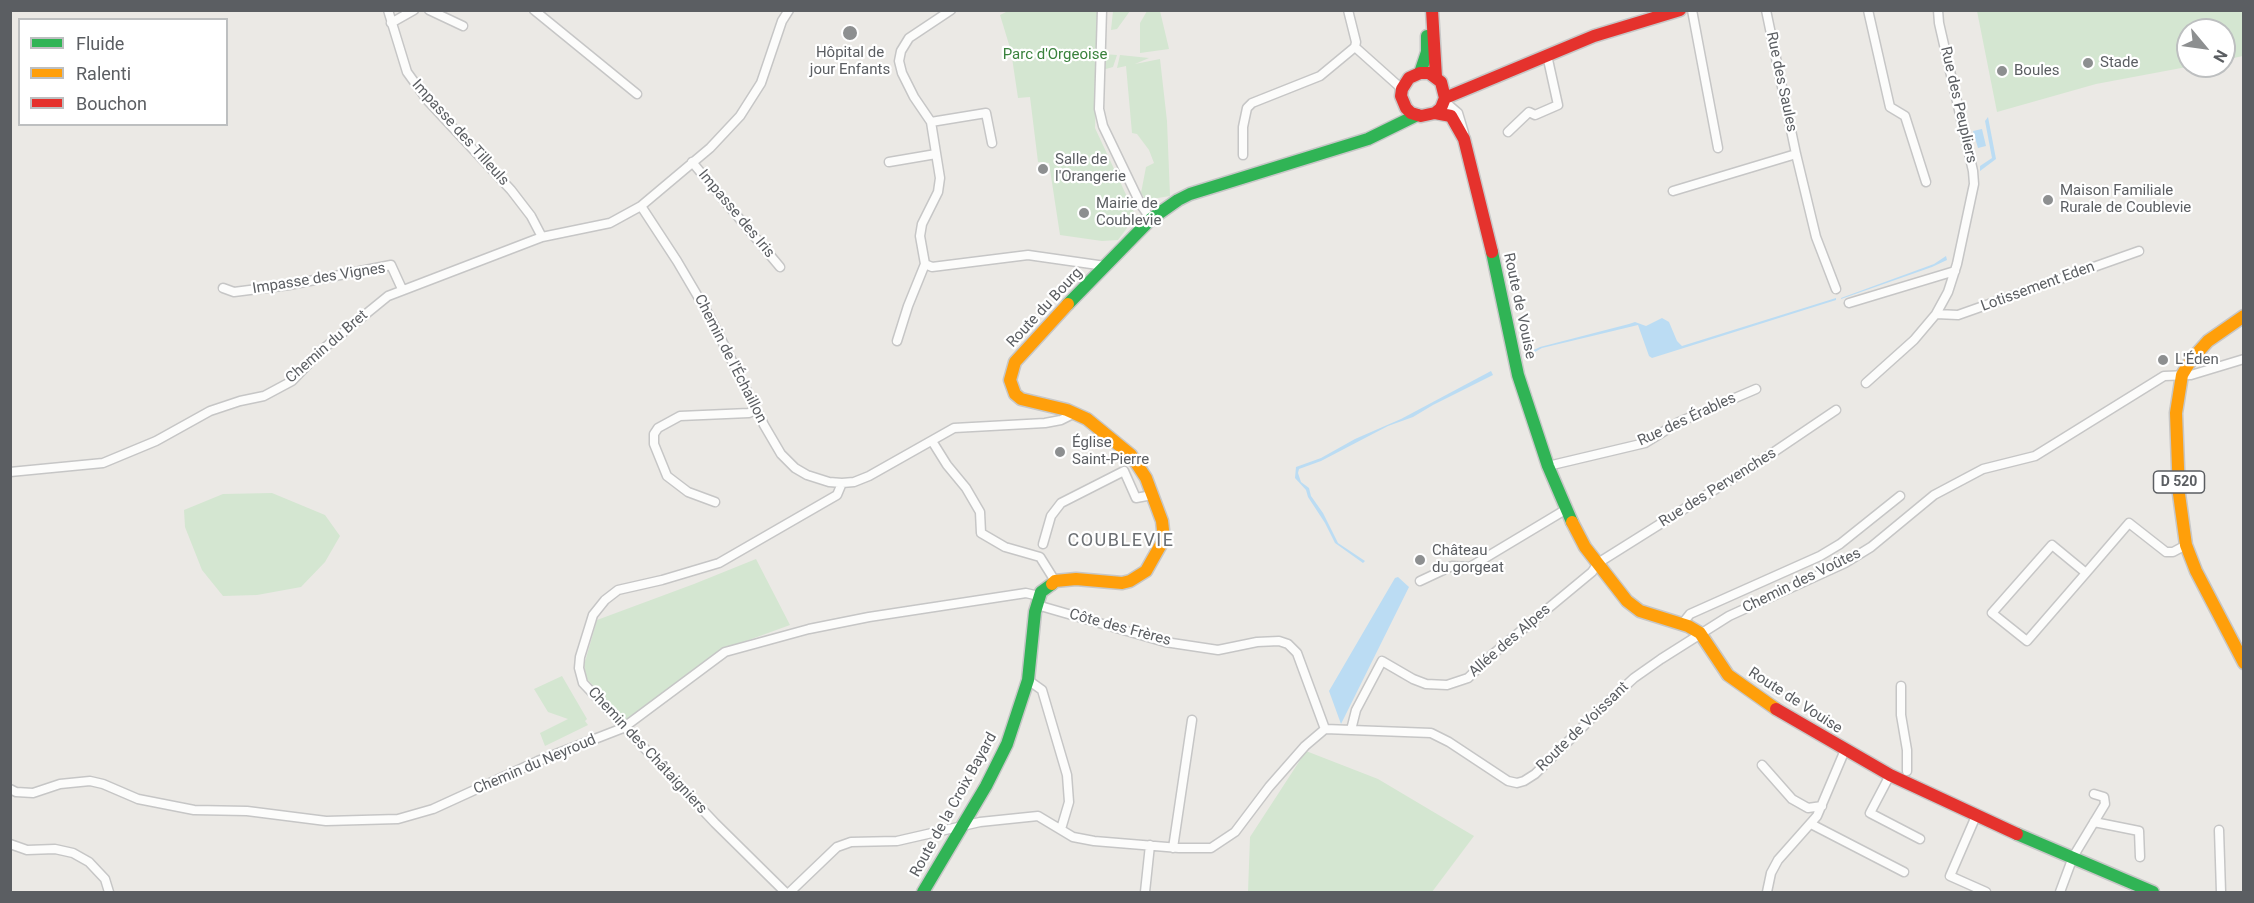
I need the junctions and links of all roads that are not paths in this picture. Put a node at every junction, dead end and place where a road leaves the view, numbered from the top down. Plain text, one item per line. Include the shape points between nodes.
1 (388, 10) edge
2 (414, 10) edge
3 (429, 10) edge
4 (534, 10) edge
5 (789, 10) edge
6 (951, 10) edge
7 (1102, 10) edge
8 (1348, 10) edge
9 (1430, 10) edge
10 (1680, 10) edge
11 (1692, 10) edge
12 (1766, 10) edge
13 (1868, 10) edge
14 (1938, 10) edge
15 (391, 23) junction
16 (464, 26) dead end
17 (1356, 47) junction
18 (1547, 55) junction
19 (1420, 73) junction
20 (1496, 76) junction
21 (1439, 80) junction
22 (1402, 89) junction
23 (637, 94) dead end
24 (1444, 99) junction
25 (1403, 103) junction
26 (1435, 113) junction
27 (1417, 116) junction
28 (931, 122) junction
29 (1508, 132) dead end
30 (1464, 139) junction
31 (992, 143) dead end
32 (1718, 148) dead end
33 (1322, 152) junction
34 (936, 154) junction
35 (1796, 154) junction
36 (1243, 155) dead end
37 (692, 162) junction
38 (889, 162) dead end
39 (1926, 182) dead end
40 (1673, 191) dead end
41 (641, 206) junction
42 (1151, 219) junction
43 (542, 237) junction
44 (2139, 251) dead end
45 (925, 264) junction
46 (1105, 266) junction
47 (780, 267) dead end
48 (1955, 271) junction
49 (224, 288) dead end
50 (402, 289) junction
51 (1836, 289) dead end
52 (1849, 303) dead end
53 (1936, 314) junction
54 (2244, 316) edge
55 (897, 341) dead end
56 (2244, 359) edge
57 (2182, 375) junction
58 (1866, 383) dead end
59 (1756, 389) dead end
60 (756, 408) junction
61 (1836, 410) dead end
62 (1075, 413) junction
63 (932, 441) junction
64 (1548, 466) junction
65 (10, 472) edge
66 (842, 483) junction
67 (1152, 495) junction
68 (1900, 496) dead end
69 (715, 502) dead end
70 (1565, 510) junction
71 (1043, 544) dead end
72 (2186, 545) junction
73 (1598, 563) junction
74 (2086, 573) junction
75 (1055, 581) junction
76 (1420, 581) dead end
77 (1039, 598) junction
78 (1682, 624) junction
79 (1700, 633) junction
80 (2244, 663) edge
81 (1028, 680) junction
82 (1901, 686) dead end
83 (1192, 720) dead end
84 (623, 728) junction
85 (1325, 729) junction
86 (1351, 730) junction
87 (1845, 750) junction
88 (1762, 765) dead end
89 (1907, 771) dead end
90 (1890, 776) junction
91 (10, 789) edge
92 (2094, 794) dead end
93 (1822, 806) junction
94 (1976, 816) junction
95 (2094, 822) junction
96 (1811, 824) junction
97 (960, 827) junction
98 (1061, 829) junction
99 (2219, 830) dead end
100 (1920, 839) dead end
101 (10, 844) edge
102 (1150, 845) junction
103 (1173, 848) junction
104 (2073, 857) junction
105 (2140, 857) dead end
106 (1904, 872) dead end
107 (109, 892) edge
108 (785, 892) edge
109 (790, 892) edge
110 (923, 892) edge
111 (1145, 892) edge
112 (1767, 892) edge
113 (1986, 892) edge
114 (2060, 892) edge
115 (2153, 892) edge
116 (2221, 892) edge

1 - 15 street, Impasse des Tilleuls
2 - 15 street
3 - 16 street
4 - 23 street
5 - 37 street, Chemin du Bret via 761,83 740,116
6 - 28 street via 909,38 899,61 914,97
7 - 42 street via 1099,109 1140,205
8 - 17 street
9 - 19 main road via 1427,52
9 - 21 main road
10 - 18 main road
11 - 32 street
12 - 35 street, Rue des Saules
13 - 39 street via 1890,107 1905,116
14 - 48 street, Rue des Peupliers via 1974,184
15 - 43 street, Impasse des Tilleuls via 406,72 510,190
17 - 22 street
17 - 36 street via 1320,76 1252,103 1243,127
18 - 20 main road
18 - 29 street via 1558,105 1535,115 1529,112
19 - 21 main road via 1429,73
19 - 22 main road via 1409,78
20 - 21 main road via 1460,87
20 - 24 main road
21 - 24 main road
22 - 25 main road
24 - 26 main road
24 - 30 street, Route de Vouise via 1458,113
25 - 27 main road
25 - 33 main road, Route du Bourg via 1395,119 1384,128
26 - 27 main road
26 - 30 main road, Route de Vouise via 1451,116
27 - 33 main road, Route du Bourg via 1368,139
28 - 31 street via 986,113
28 - 34 street
30 - 64 main road, Route de Vouise via 1500,279 1518,375
33 - 42 main road, Route du Bourg via 1190,194
34 - 38 street
34 - 45 street via 938,192 920,236
35 - 40 street
35 - 51 street, Rue des Saules via 1816,237
37 - 41 street, Chemin du Bret
37 - 47 street, Impasse des Iris
41 - 43 street, Chemin du Bret via 610,223
41 - 60 street, Chemin de l'Échaillon via 710,317
42 - 46 main road, Route du Bourg
43 - 50 street, Chemin du Bret
44 - 53 street, Lotissement Eden via 1958,315
45 - 46 street via 932,267 1028,255
45 - 55 street
46 - 62 main road, Route du Bourg via 1022,352 1011,371 1011,387 1021,399
48 - 52 street
48 - 53 street, Rue des Peupliers
49 - 50 street, Impasse des Vignes via 234,292 289,285 390,265
50 - 65 street, Chemin du Bret via 359,318 292,381 264,396 210,411 156,441 103,462
53 - 58 street, Rue des Peupliers via 1914,340
54 - 57 main road, D 520 via 2208,341
56 - 57 street, Chemin des Voûtes
57 - 72 main road, D 520 via 2176,413 2179,494
57 - 79 street, Chemin des Voûtes via 2164,376 2035,456 1983,469 1934,495 1871,547
59 - 64 street, Rue des Érables via 1679,422 1645,443
60 - 66 street, Chemin de l'Échaillon via 789,462 807,475
60 - 69 street via 748,413 680,416 654,434 654,444 673,483
61 - 73 street, Rue des Pervenches
62 - 63 street via 1045,423 954,428
62 - 67 main road, Route du Bourg via 1131,455
63 - 66 street via 869,476
63 - 75 street via 980,512 981,533 1005,547 1040,558
64 - 70 main road, Route de Vouise
66 - 84 street, Chemin des Châtaigniers via 837,495 719,563 618,590 605,600 593,615 579,668 583,683
67 - 71 street via 1136,498 1124,471 1061,502 1051,516
67 - 75 main road, Route du Bourg via 1164,540 1146,571 1122,583
68 - 78 street via 1820,556 1690,614
70 - 73 main road, Route de Vouise
70 - 76 street via 1470,567 1452,567
72 - 74 street via 2166,552 2129,523
72 - 80 main road, D 520
73 - 78 main road, Route de Vouise via 1640,611
73 - 86 street, Allée des Alpes via 1468,678 1447,685 1426,684 1382,662 1356,710
74 - 74 street via 2052,545 1992,612 2027,641
75 - 77 main road
77 - 81 main road, Route de la Croix Bayard
77 - 84 street, Chemin du Neyroud via 1026,593 869,617 725,652
77 - 85 street, Côte des Frères via 1165,642 1218,650 1257,642 1288,644 1297,652
78 - 79 main road, Route de Vouise
79 - 86 street, Route de Voissant via 1634,678 1535,774 1520,782 1508,781 1431,733
79 - 87 main road, Route de Vouise via 1728,675 1769,705
81 - 97 main road, Route de la Croix Bayard via 1007,744
81 - 98 street via 1042,690 1067,775 1069,802
82 - 89 street
83 - 103 street
84 - 91 street, Chemin du Neyroud via 433,809 398,819 326,821 247,811 194,810 138,799 90,781 60,784 33,793
84 - 108 street, Chemin des Châtaigniers
85 - 86 street, Route de Voissant
85 - 103 street via 1305,746 1235,832 1211,848
87 - 90 main road, Route de Vouise
87 - 93 street
88 - 93 street via 1792,799 1808,808
90 - 94 main road, Route de Vouise
90 - 100 street via 1870,813
92 - 95 street via 2104,797 2105,804
93 - 96 street
94 - 104 main road, Route de Vouise
94 - 113 street via 1950,876
95 - 104 street
95 - 105 street via 2139,831
96 - 106 street
96 - 112 street via 1778,860
97 - 98 street via 1038,816
97 - 109 street via 897,841 851,842 837,847
97 - 110 main road, Route de la Croix Bayard
98 - 102 street via 1073,837 1094,841
99 - 116 street
101 - 107 street via 73,853 89,862 105,879
102 - 103 street
102 - 111 street
104 - 114 street
104 - 115 main road, Route de Vouise

